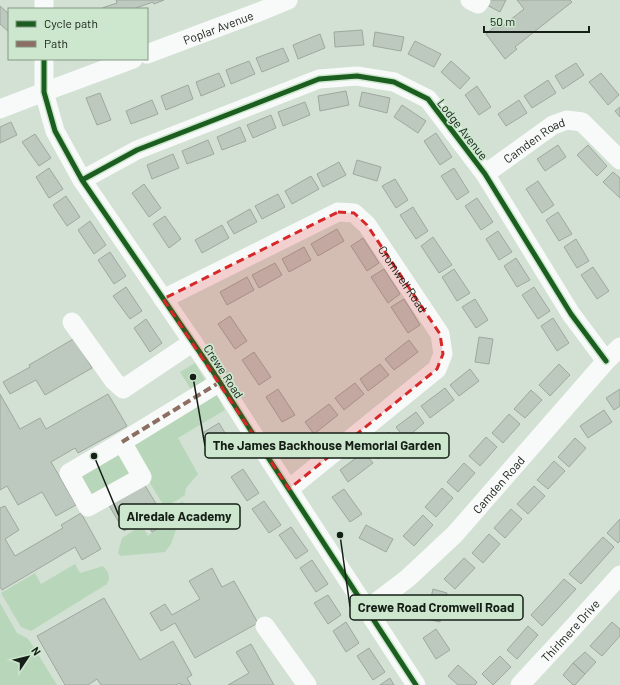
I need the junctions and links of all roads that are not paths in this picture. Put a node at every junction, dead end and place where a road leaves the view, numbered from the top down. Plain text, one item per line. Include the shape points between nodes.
1 (288, 0) edge
2 (470, 0) edge
3 (481, 0) edge
4 (148, 54) edge
5 (44, 60) edge
6 (130, 60) edge
7 (44, 92) junction
8 (0, 110) edge
9 (620, 160) edge
10 (485, 174) junction
11 (82, 180) junction
12 (163, 299) junction
13 (72, 322) dead end
14 (193, 342) junction
15 (620, 347) edge
16 (606, 362) junction
17 (220, 382) junction
18 (122, 442) dead end
19 (289, 489) junction
20 (620, 575) edge
21 (366, 610) junction
22 (265, 626) dead end
23 (307, 685) edge
24 (416, 685) edge
25 (520, 685) edge

1 - 4 street, Poplar Avenue
2 - 3 street via 478,4
5 - 7 street, Crewe Road
6 - 7 street
7 - 8 street
7 - 11 street, Crewe Road via 55,131
9 - 10 street, Camden Road via 582,122 568,120 553,125
10 - 11 street, Lodge Avenue via 428,99 394,82 357,76 319,79 137,150
10 - 16 street, Lodge Avenue via 571,314
11 - 12 street, Crewe Road
12 - 14 street, Crewe Road
12 - 19 street, Cromwell Road via 338,212 354,213 368,225 440,334 443,354 437,369
13 - 14 street via 114,381 123,389
14 - 17 street, Crewe Road
15 - 16 street, Camden Road
16 - 21 street, Camden Road via 455,534 408,578
17 - 18 street
17 - 19 street, Crewe Road
19 - 21 street, Crewe Road
20 - 25 street, Thirlmere Drive
21 - 24 street, Crewe Road
22 - 23 street

